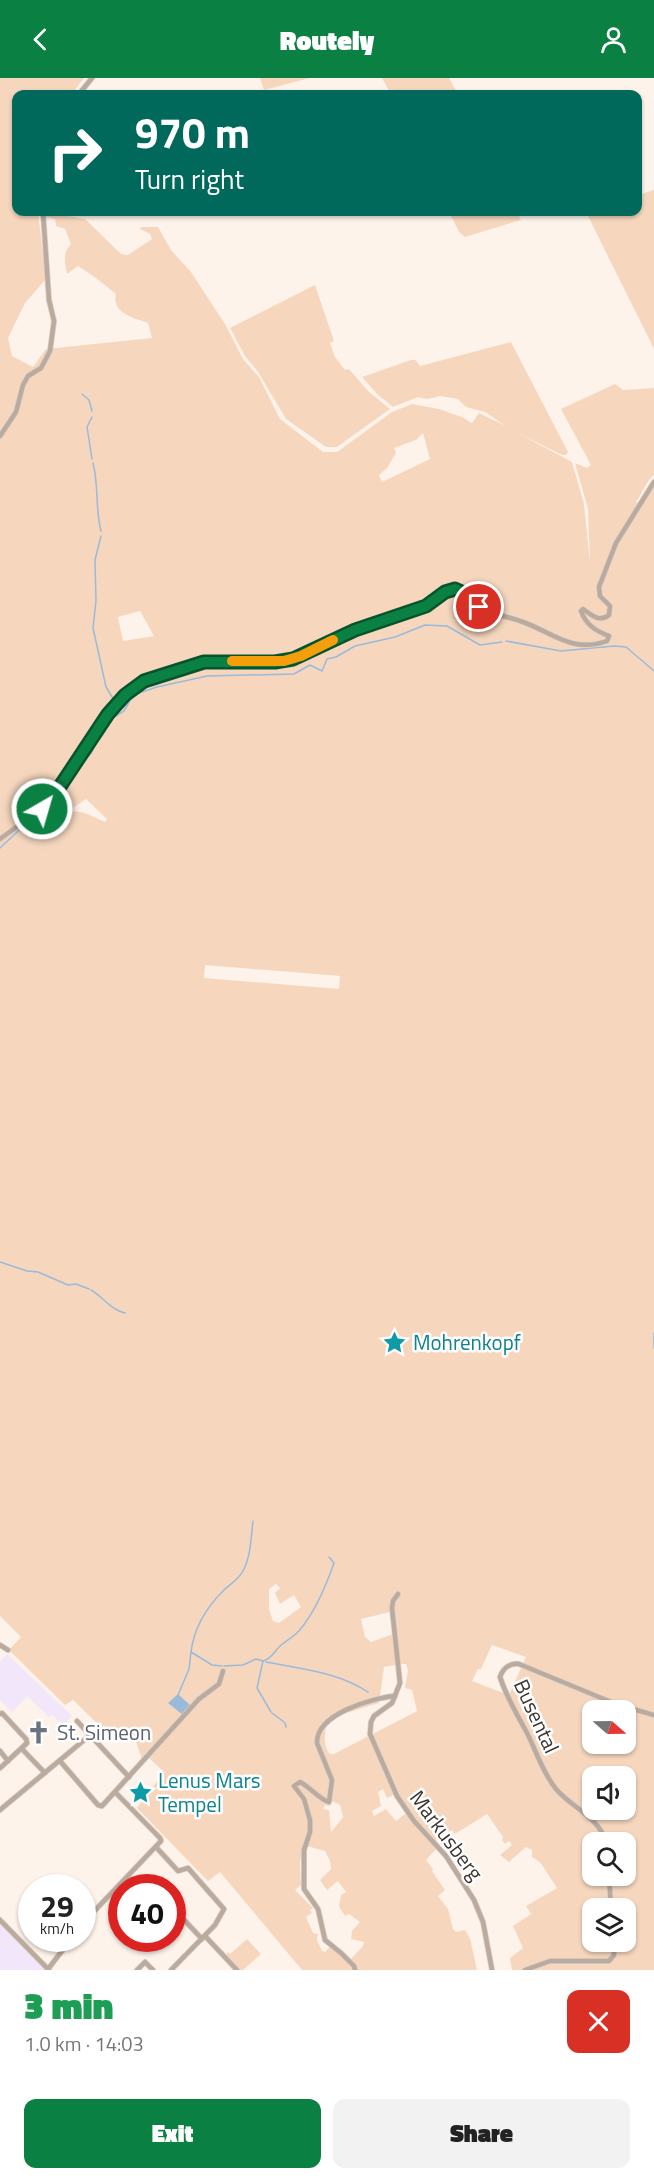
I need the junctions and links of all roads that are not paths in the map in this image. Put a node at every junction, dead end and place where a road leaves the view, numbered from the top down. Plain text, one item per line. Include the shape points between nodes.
1 (92, 78) edge
2 (82, 90) edge
3 (43, 216) edge
4 (0, 436) edge
5 (654, 482) edge
6 (0, 839) edge
7 (398, 1594) dead end
8 (0, 1645) edge
9 (8, 1650) dead end
10 (223, 1671) dead end
11 (395, 1696) junction
12 (0, 1714) edge
13 (654, 1715) edge
14 (77, 1721) dead end
15 (89, 1736) junction
16 (22, 1749) junction
17 (0, 1751) edge
18 (8, 1761) junction
19 (60, 1761) junction
20 (0, 1768) edge
21 (45, 1773) junction
22 (129, 1777) junction
23 (115, 1792) junction
24 (1, 1806) edge
25 (602, 1832) edge
26 (156, 1847) junction
27 (96, 1909) edge
28 (0, 1920) edge
29 (186, 1921) edge
30 (203, 1937) junction
31 (61, 1952) edge
32 (614, 1952) edge
33 (48, 1969) edge
34 (137, 1970) edge
35 (153, 1970) edge
36 (171, 1970) edge
37 (237, 1970) edge
38 (355, 1970) edge
39 (492, 1970) edge
40 (525, 1970) edge

1 - 2 street
3 - 4 street via 54,321 50,351 41,368 28,376 16,412
5 - 6 street via 619,538 599,587 600,596 609,606 609,615 597,618 581,611 593,628 609,636 607,641 564,642 529,624 479,607 455,589 426,606 355,630 293,659 204,662 152,677 135,686 108,714 47,805
7 - 11 street via 392,1608 400,1683
8 - 9 street
10 - 22 street via 219,1684 199,1699
11 - 38 street via 337,1714 319,1732 318,1750 332,1780 329,1802 300,1782 294,1786 304,1799 310,1820 304,1850 304,1889 318,1909 325,1940
11 - 39 street, Markusberg via 374,1716 369,1730 397,1796 446,1856 474,1900 483,1922
12 - 16 street via 26,1739
13 - 25 street, Busental via 616,1704 519,1664 502,1672 500,1677 515,1714 555,1789
14 - 15 street
15 - 19 street
15 - 22 street
16 - 18 street
16 - 21 street
17 - 18 street
18 - 20 street
19 - 21 street
19 - 23 street via 98,1805 102,1806
21 - 24 street
22 - 23 street
23 - 26 street via 160,1838
26 - 27 street
26 - 30 street via 178,1871 188,1868 224,1909
28 - 33 street
29 - 30 street
30 - 36 street
30 - 37 street
31 - 33 street
32 - 40 street via 609,1961 550,1961
34 - 35 street via 145,1962

